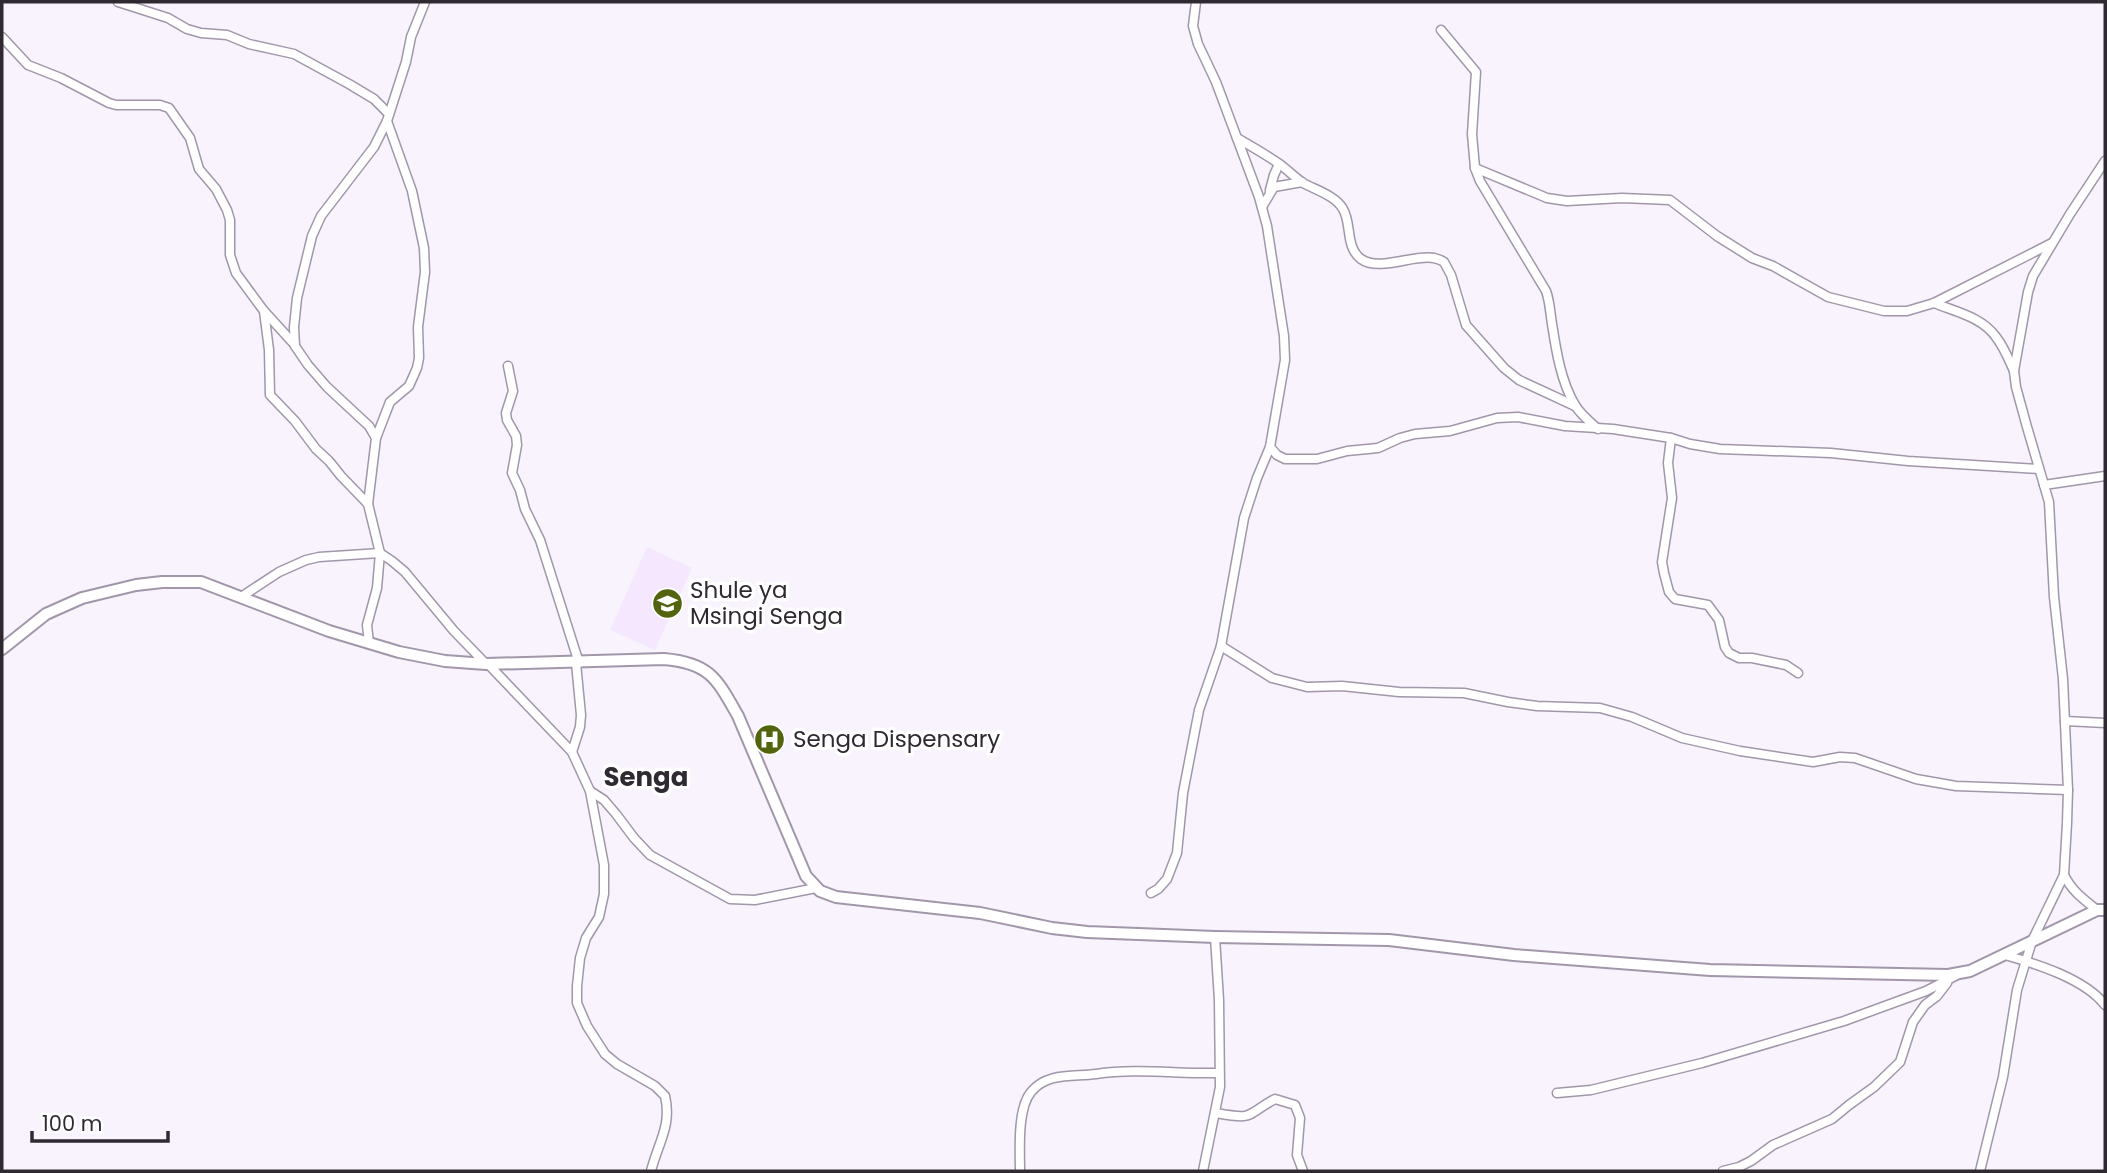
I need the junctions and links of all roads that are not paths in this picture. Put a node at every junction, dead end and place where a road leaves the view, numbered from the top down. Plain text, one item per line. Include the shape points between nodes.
1 (118, 2) edge
2 (425, 2) edge
3 (1196, 2) edge
4 (1441, 30) dead end
5 (2, 37) edge
6 (388, 117) junction
7 (1237, 138) junction
8 (2105, 161) edge
9 (1279, 164) junction
10 (1475, 168) junction
11 (1302, 182) junction
12 (1269, 193) junction
13 (1262, 207) junction
14 (2052, 243) junction
15 (1934, 303) junction
16 (264, 311) junction
17 (295, 346) junction
18 (508, 366) dead end
19 (2014, 371) junction
20 (1575, 406) junction
21 (1598, 429) junction
22 (376, 438) junction
23 (1671, 438) junction
24 (1270, 447) junction
25 (2039, 469) junction
26 (2105, 476) edge
27 (2044, 485) junction
28 (368, 504) junction
29 (380, 553) junction
30 (242, 597) junction
31 (369, 643) junction
32 (1222, 646) junction
33 (2, 649) edge
34 (578, 663) junction
35 (487, 664) junction
36 (1798, 673) dead end
37 (2065, 721) junction
38 (2105, 723) edge
39 (572, 752) junction
40 (2068, 790) junction
41 (590, 791) junction
42 (2064, 875) junction
43 (816, 887) junction
44 (1151, 893) dead end
45 (2101, 910) edge
46 (1215, 937) junction
47 (2032, 941) junction
48 (2005, 955) junction
49 (2026, 961) junction
50 (1960, 973) junction
51 (1948, 981) junction
52 (2105, 1005) edge
53 (1219, 1073) junction
54 (1557, 1093) dead end
55 (1216, 1113) junction
56 (651, 1171) edge
57 (1020, 1171) edge
58 (1203, 1171) edge
59 (1303, 1171) edge
60 (1723, 1171) edge
61 (1980, 1171) edge

1 - 6 street via 187,29 294,54 374,99
2 - 6 street
3 - 7 street via 1193,26 1198,44
4 - 10 street via 1476,72
5 - 16 street via 28,65 109,103 169,108 190,138 199,169 222,197 230,220 232,263
6 - 17 street via 374,147 321,216 312,236 297,298
6 - 22 street via 412,191 425,272 417,368 409,386 390,402
7 - 9 street
7 - 13 street
8 - 14 street
9 - 11 street
9 - 12 street
10 - 15 street via 1547,198 1670,200 1737,250 1828,297 1895,311
10 - 20 street via 1546,291
11 - 12 street via 1280,184
11 - 20 street via 1344,210 1350,241 1362,260 1397,262 1424,257 1444,262 1466,325 1504,368 1519,380
12 - 13 street
13 - 24 street via 1285,360
14 - 15 street
14 - 19 street via 2028,292
15 - 19 street via 1987,328
16 - 17 street
16 - 28 street via 270,395
17 - 22 street
18 - 34 street via 513,391 506,413 517,445 512,473 540,540
19 - 25 street
20 - 21 street
21 - 23 street
21 - 24 street via 1508,416 1317,459 1285,458
22 - 28 street
23 - 25 street via 1720,449
23 - 36 street via 1672,498 1662,562 1669,592 1675,599 1708,605 1719,620 1729,653 1786,665
24 - 32 street via 1244,518
25 - 27 street
26 - 27 street
27 - 37 street via 2052,529
28 - 29 street
29 - 30 street via 306,559
29 - 31 street via 367,625
29 - 35 street via 405,572
30 - 31 street
30 - 33 street via 201,582 127,587 61,607
31 - 35 street via 445,661
32 - 40 street via 1272,678 1307,687 1464,693 1537,706 1600,708 1682,738 1740,751 1813,762 1855,758 1916,779 1956,786
32 - 44 street via 1199,710 1177,853 1167,879
34 - 35 street
34 - 39 street via 581,715
34 - 43 street via 675,660 712,676 738,716 806,876
35 - 39 street
37 - 38 street
37 - 40 street
39 - 41 street
40 - 42 street
41 - 43 street via 604,800 650,855 730,899 755,900
41 - 56 street via 604,865 604,894 580,958 578,1003 605,1054 665,1096 668,1123
42 - 45 street via 2079,897
42 - 47 street
43 - 46 street via 836,897 980,913 1052,928
45 - 47 street
46 - 50 street via 1389,940 1710,970
46 - 53 street
47 - 48 street
47 - 49 street
48 - 49 street
48 - 50 street
49 - 52 street via 2094,993
49 - 61 street
50 - 51 street
51 - 54 street via 1844,1021 1702,1063 1591,1090
51 - 60 street via 1913,1022 1900,1062 1874,1087 1832,1119
53 - 55 street
53 - 57 street via 1107,1071 1045,1081 1031,1091 1023,1111
55 - 58 street
55 - 59 street via 1243,1118 1275,1099 1295,1105 1300,1118 1297,1155

